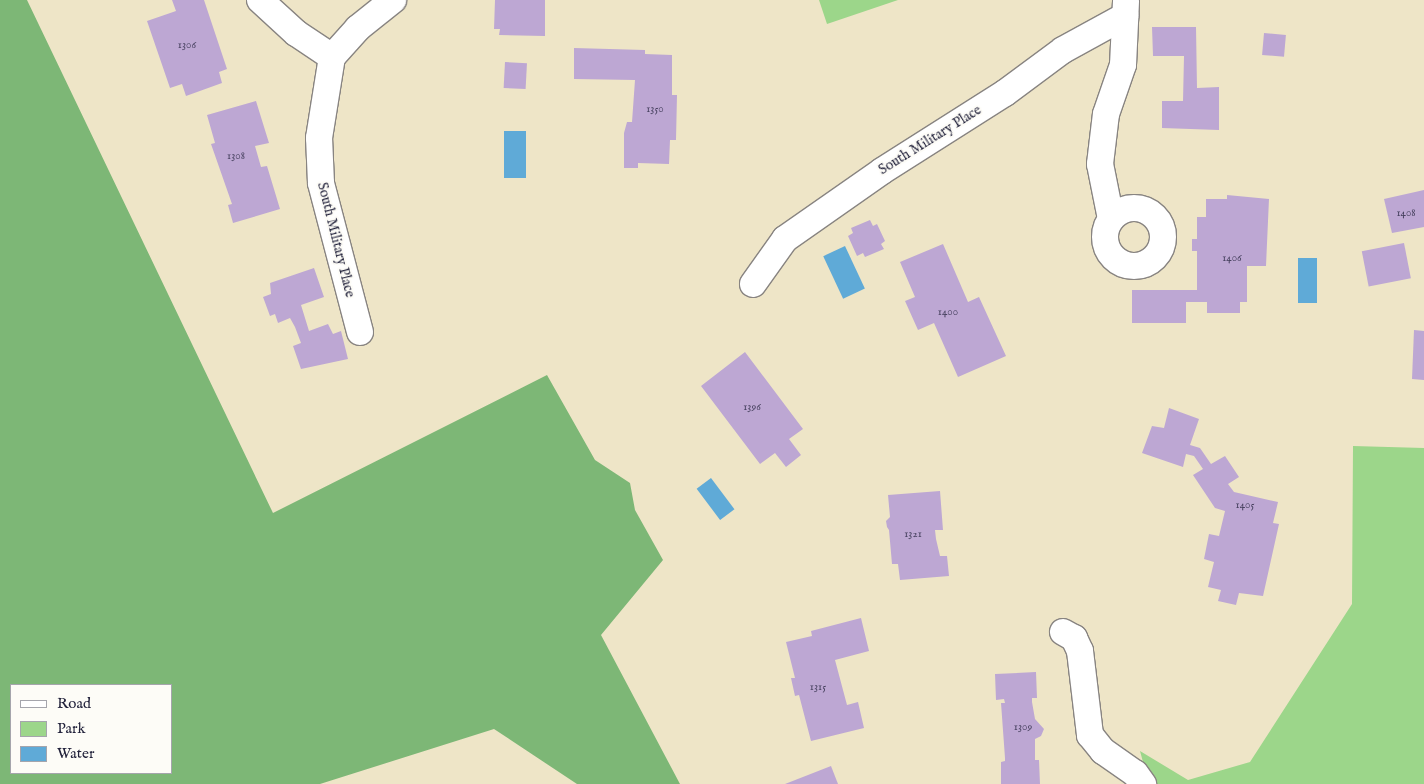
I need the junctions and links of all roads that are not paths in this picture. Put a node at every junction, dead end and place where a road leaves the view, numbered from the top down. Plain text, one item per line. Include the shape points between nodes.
1 (260, 0) edge
2 (393, 0) edge
3 (1125, 8) edge
4 (332, 57) junction
5 (1111, 219) dead end
6 (753, 284) dead end
7 (360, 332) dead end
8 (1063, 632) dead end
9 (1143, 784) edge

1 - 4 street via 296,33
2 - 4 street via 358,28
3 - 5 street, South Military Place via 1122,65 1106,114 1100,164
3 - 6 street, South Military Place via 1005,93 882,171 785,239
4 - 7 street, South Military Place via 319,138 321,182
8 - 9 street via 1074,638 1080,651 1090,735 1103,751 1135,773

